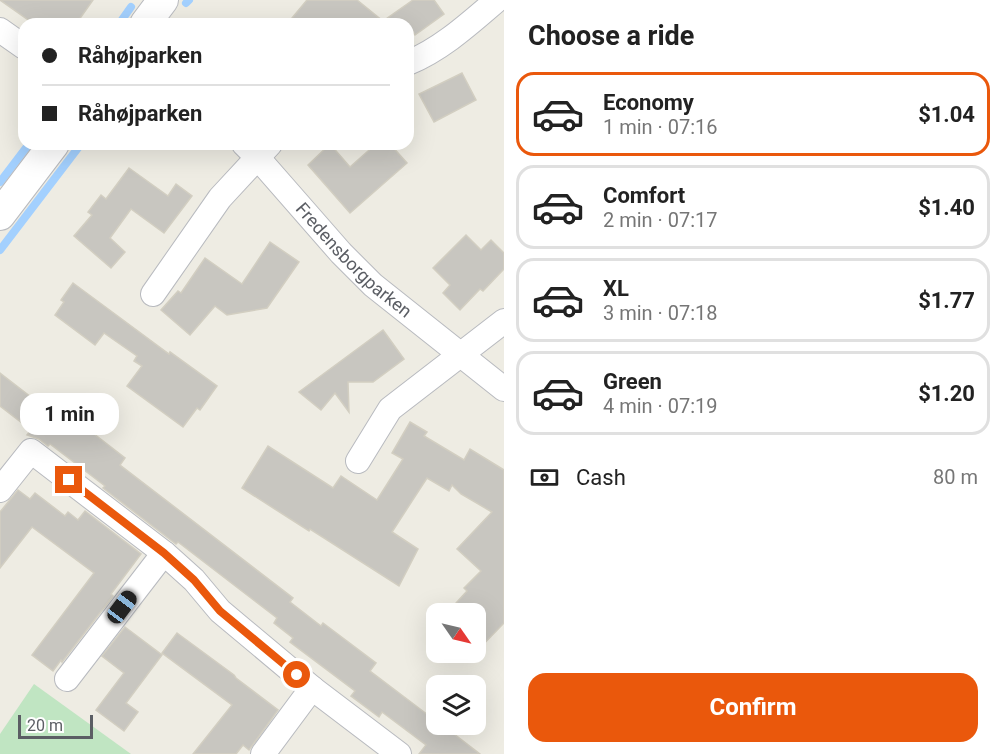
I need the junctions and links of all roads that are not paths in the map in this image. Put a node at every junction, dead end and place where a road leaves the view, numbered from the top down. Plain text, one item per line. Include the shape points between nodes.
1 (163, 0) edge
2 (497, 0) edge
3 (150, 18) edge
4 (0, 30) edge
5 (18, 43) edge
6 (414, 60) edge
7 (49, 150) edge
8 (256, 150) edge
9 (259, 150) edge
10 (0, 215) edge
11 (153, 294) dead end
12 (504, 321) edge
13 (460, 355) junction
14 (504, 389) edge
15 (358, 461) dead end
16 (0, 490) edge
17 (164, 553) junction
18 (67, 679) dead end
19 (312, 688) junction
20 (263, 754) edge
21 (399, 754) edge

1 - 3 street
2 - 6 street via 468,26
4 - 5 street
7 - 10 street
8 - 11 street, Fredensborgparken
9 - 13 street, Fredensborgparken via 341,253 373,285
12 - 13 street
13 - 14 street, Fredensborgparken
13 - 15 street via 390,409
16 - 17 street via 31,451
17 - 18 street
17 - 19 street via 220,611
19 - 20 street
19 - 21 street

